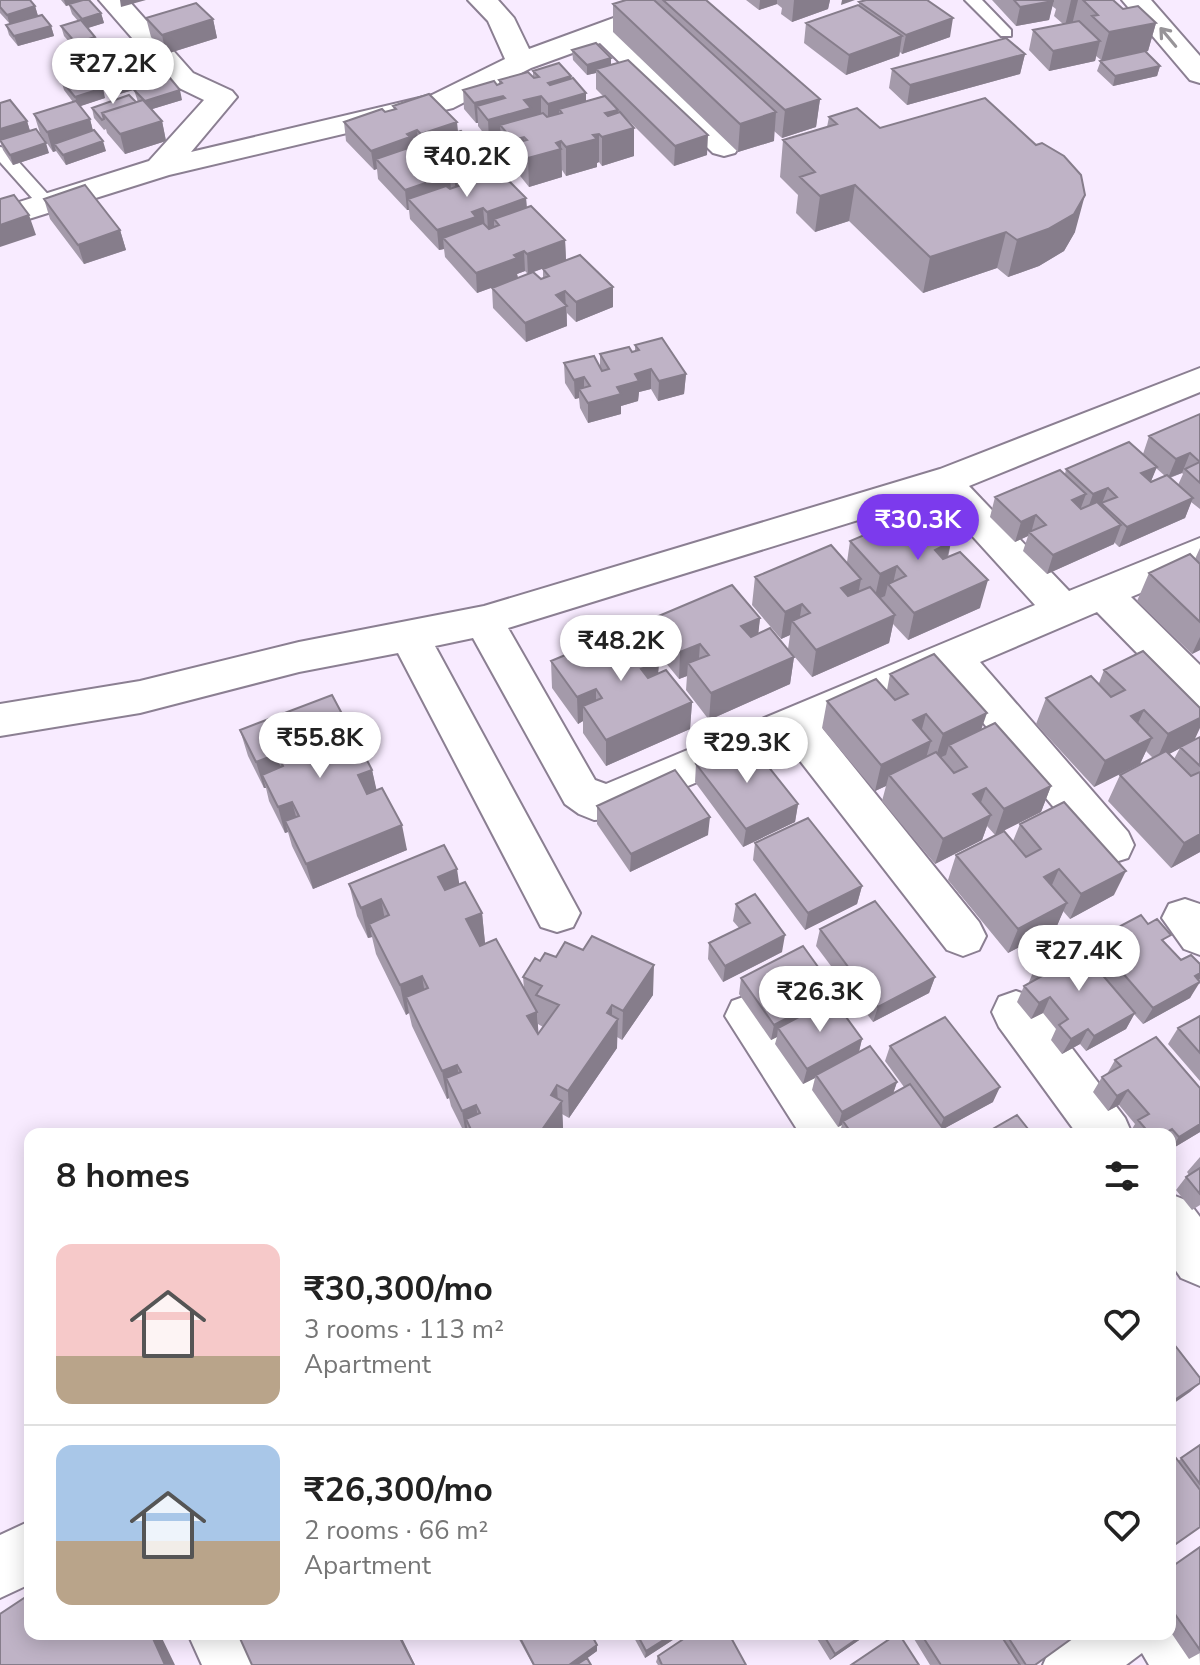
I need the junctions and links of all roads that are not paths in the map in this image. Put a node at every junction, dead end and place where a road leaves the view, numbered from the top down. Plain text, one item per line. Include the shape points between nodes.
1 (113, 0) edge
2 (482, 0) edge
3 (973, 0) edge
4 (1136, 0) edge
5 (1166, 0) edge
6 (694, 2) edge
7 (604, 31) junction
8 (1006, 33) dead end
9 (1200, 39) edge
10 (521, 62) junction
11 (1200, 74) edge
12 (724, 147) dead end
13 (0, 152) edge
14 (160, 168) junction
15 (47, 204) junction
16 (0, 218) edge
17 (1200, 379) edge
18 (943, 481) junction
19 (1200, 552) edge
20 (1103, 593) junction
21 (1063, 610) junction
22 (484, 621) junction
23 (409, 635) junction
24 (952, 657) junction
25 (1200, 691) edge
26 (0, 720) edge
27 (794, 723) junction
28 (1112, 845) dead end
29 (557, 913) dead end
30 (963, 936) dead end
31 (1016, 1012) dead end
32 (749, 1016) dead end
33 (824, 1128) edge
34 (1103, 1128) edge
35 (1176, 1227) edge
36 (1200, 1260) edge
37 (24, 1554) edge
38 (0, 1569) edge
39 (221, 1640) edge
40 (1111, 1640) edge
41 (1168, 1640) edge
42 (234, 1665) edge
43 (1073, 1665) edge
44 (1185, 1665) edge

1 - 14 street via 183,79 222,97
2 - 10 street via 500,18
3 - 8 lane
11 -> 4 street
5 - 9 street
6 - 7 street
7 - 10 street
7 - 12 street
10 - 14 street via 442,102
13 - 15 lane
14 - 15 street
15 - 16 street
17 - 18 street
18 - 21 street
18 - 22 street
19 - 20 street
20 - 21 street
20 - 25 street
21 - 24 street
22 - 23 street
22 - 27 street via 580,792 594,802 610,801
23 - 26 street via 140,697
23 - 29 street
24 - 27 street
24 - 28 street
27 - 30 street
31 - 34 street
32 - 33 street
35 - 36 street
37 - 38 street
39 - 42 street
40 - 43 street
41 - 44 street

